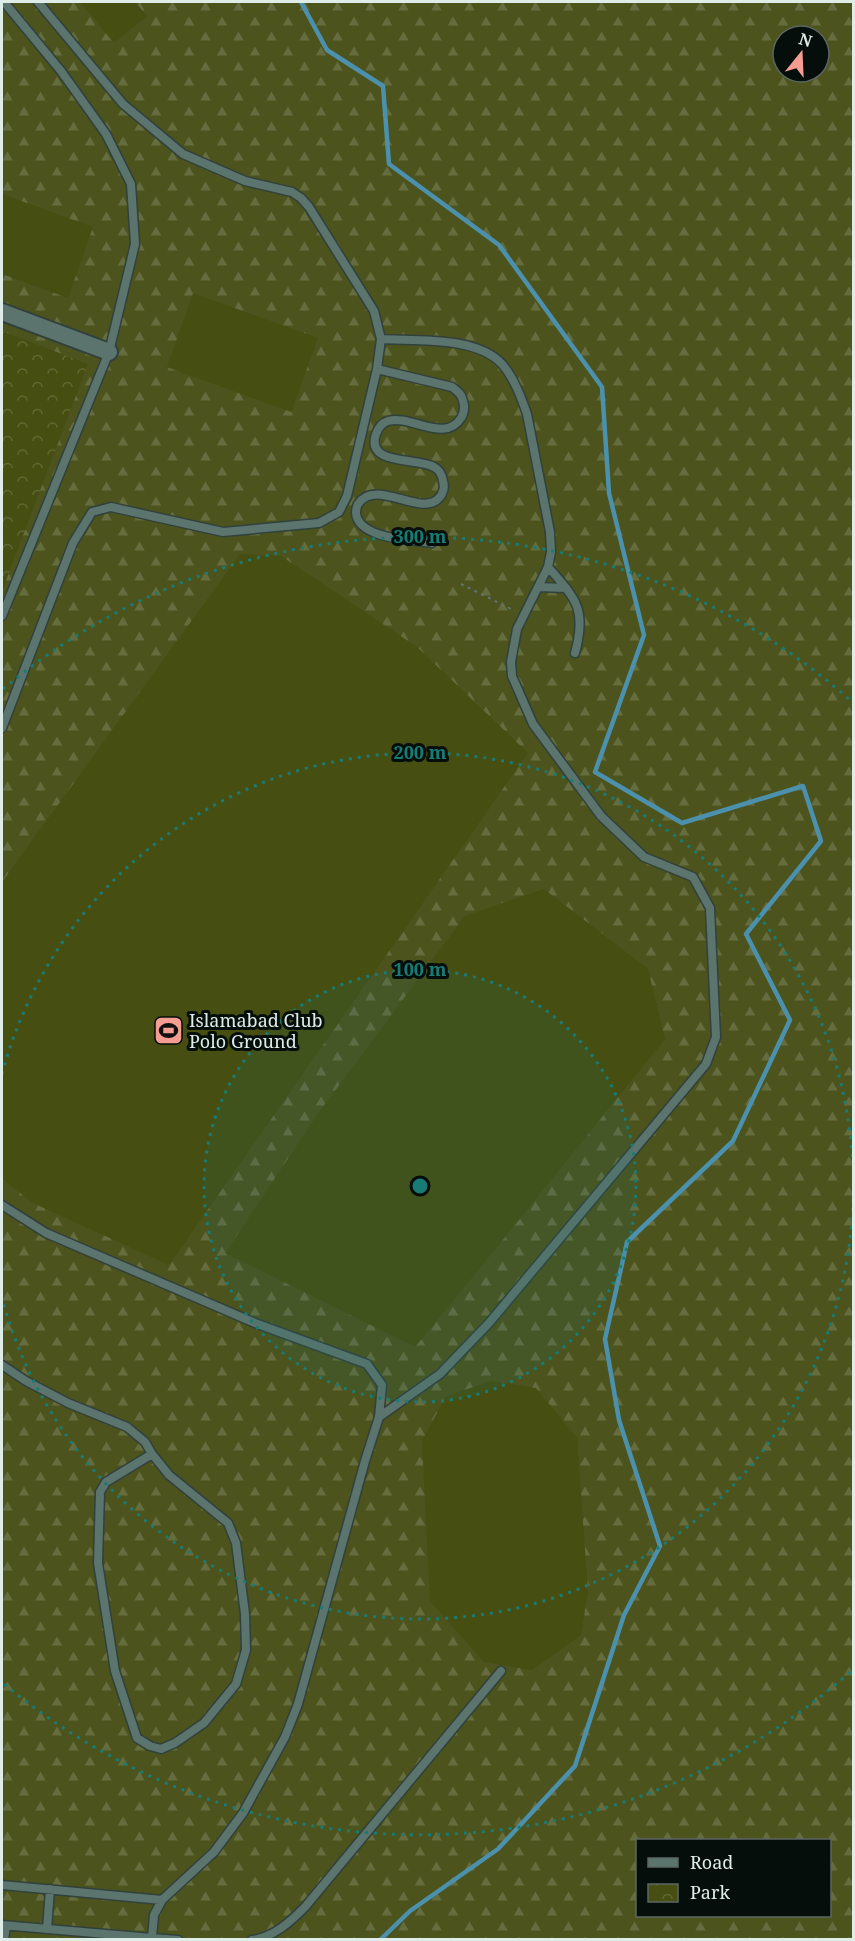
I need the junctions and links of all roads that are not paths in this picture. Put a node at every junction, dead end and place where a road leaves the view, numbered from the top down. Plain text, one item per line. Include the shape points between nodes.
1 (4, 2) edge
2 (38, 2) edge
3 (2, 312) edge
4 (381, 339) junction
5 (109, 352) junction
6 (377, 369) junction
7 (344, 504) junction
8 (356, 509) junction
9 (432, 543) dead end
10 (548, 567) junction
11 (539, 587) junction
12 (566, 588) junction
13 (2, 616) edge
14 (575, 653) dead end
15 (2, 728) edge
16 (2, 1205) edge
17 (2, 1365) edge
18 (379, 1417) junction
19 (152, 1454) junction
20 (501, 1671) dead end
21 (2, 1885) edge
22 (50, 1889) junction
23 (162, 1900) junction
24 (4, 1925) edge
25 (47, 1929) junction
26 (152, 1938) edge
27 (4, 1940) edge
28 (178, 1940) edge
29 (252, 1940) edge

1 - 5 lane via 106,134 131,184 135,244
2 - 4 lane via 123,104 183,154 245,181 292,192 301,198 374,311
3 - 5 street
4 - 6 lane
4 - 10 lane via 462,343 489,354 510,375 527,414 550,532
5 - 13 lane
6 - 7 lane
6 - 8 lane via 452,387 465,404 463,415 453,426 443,429 386,421 374,439 382,456 433,466 441,473 444,485 435,502 425,504 377,494 367,496
7 - 8 lane
7 - 15 lane via 339,512 319,523 223,532 111,507 92,512 73,543
8 - 9 lane via 360,525 370,532
10 - 11 lane
10 - 12 lane
11 - 12 lane
11 - 18 lane via 513,645 512,676 533,724 601,816 644,857 693,877 710,908 716,1037 706,1064 489,1323 440,1374
12 - 14 lane via 580,616
16 - 18 lane via 46,1233 255,1323 367,1364 382,1385
17 - 19 lane via 68,1403 127,1427 145,1442
18 - 23 lane via 285,1737 243,1813 214,1852
19 - 19 lane via 169,1475 228,1523 236,1543 245,1614 246,1650 236,1684 204,1723 161,1749 137,1738 115,1671 98,1563 100,1492 106,1482
20 - 29 lane via 305,1907 285,1926
21 - 22 lane
22 - 23 lane
22 - 25 lane
23 - 26 lane via 154,1915
24 - 25 lane
24 - 27 lane
25 - 26 lane
26 - 28 lane

